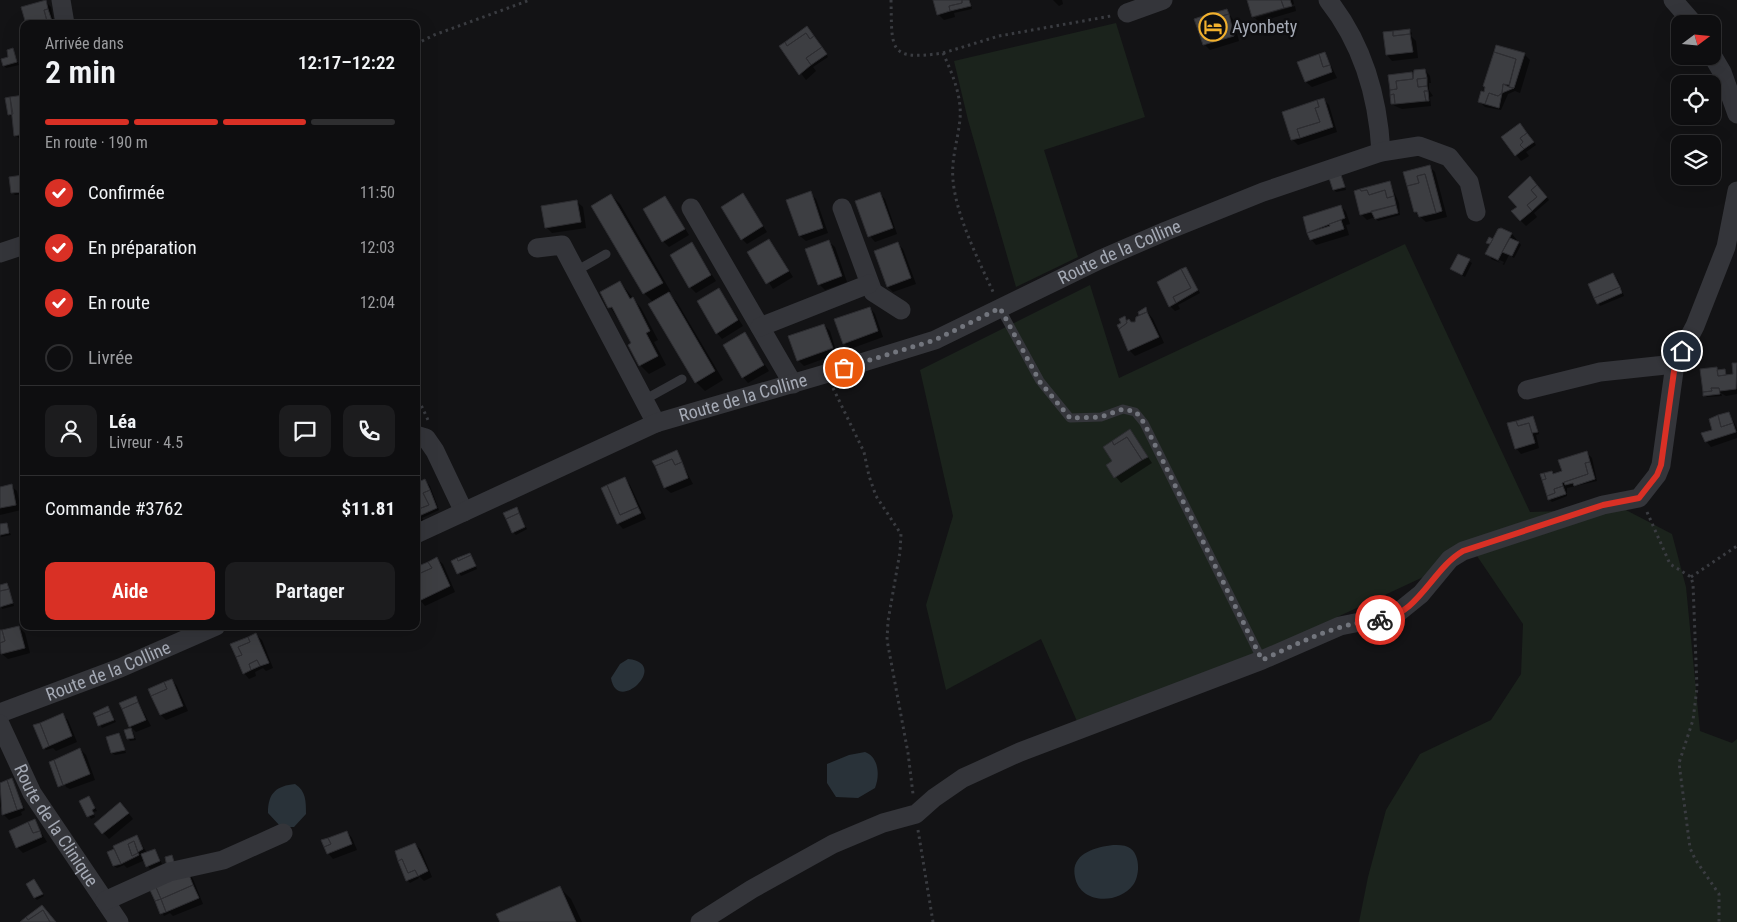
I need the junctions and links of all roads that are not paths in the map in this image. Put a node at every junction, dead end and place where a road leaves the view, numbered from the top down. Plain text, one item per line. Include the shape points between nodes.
1 (61, 0) edge
2 (1163, 0) edge
3 (1328, 0) edge
4 (1673, 0) edge
5 (1127, 13) road end
6 (1686, 15) edge
7 (64, 20) edge
8 (1718, 65) edge
9 (1737, 114) edge
10 (1381, 152) junction
11 (1737, 190) edge
12 (691, 208) dead end
13 (842, 208) dead end
14 (1476, 212) dead end
15 (20, 246) edge
16 (537, 248) dead end
17 (0, 253) edge
18 (606, 254) dead end
19 (576, 271) junction
20 (869, 284) junction
21 (1000, 308) junction
22 (901, 310) dead end
23 (760, 327) junction
24 (1675, 364) junction
25 (682, 379) dead end
26 (793, 384) junction
27 (1527, 390) dead end
28 (644, 400) junction
29 (656, 423) junction
30 (420, 436) edge
31 (464, 512) junction
32 (420, 532) edge
33 (207, 630) edge
34 (1262, 660) junction
35 (0, 713) edge
36 (0, 724) edge
37 (283, 833) dead end
38 (105, 900) junction
39 (119, 922) edge
40 (700, 922) edge

1 - 7 street
2 - 5 street
3 - 10 street via 1361,56 1377,110
4 - 6 street
8 - 9 street
10 - 14 street, Route de la Colline via 1419,146 1449,157 1468,182
10 - 21 street, Route de la Colline via 1263,192 1166,231
11 - 24 street via 1726,247 1695,326
12 - 23 street
13 - 20 street
15 - 17 street
16 - 19 street via 562,245
18 - 19 lane
19 - 28 street
20 - 22 street via 873,292
20 - 23 street
21 - 26 street, Route de la Colline via 935,340
21 - 34 lane via 1040,382 1070,418 1101,417 1123,409 1136,412
23 - 26 street
24 - 27 street via 1600,372
24 - 34 street via 1661,465 1639,498 1603,505 1463,551 1450,559 1421,594 1395,615 1340,626
25 - 28 lane
26 - 29 street, Route de la Colline
28 - 29 street
29 - 31 street, Route de la Colline
30 - 31 street via 426,438 434,451
31 - 32 street, Route de la Colline
33 - 35 street, Route de la Colline via 120,668
34 - 40 street via 1020,752 964,778 916,814 883,823 833,844
36 - 38 street, Route de la Clinique via 32,793
37 - 38 street via 222,860 169,872
38 - 39 street, Route de la Clinique

